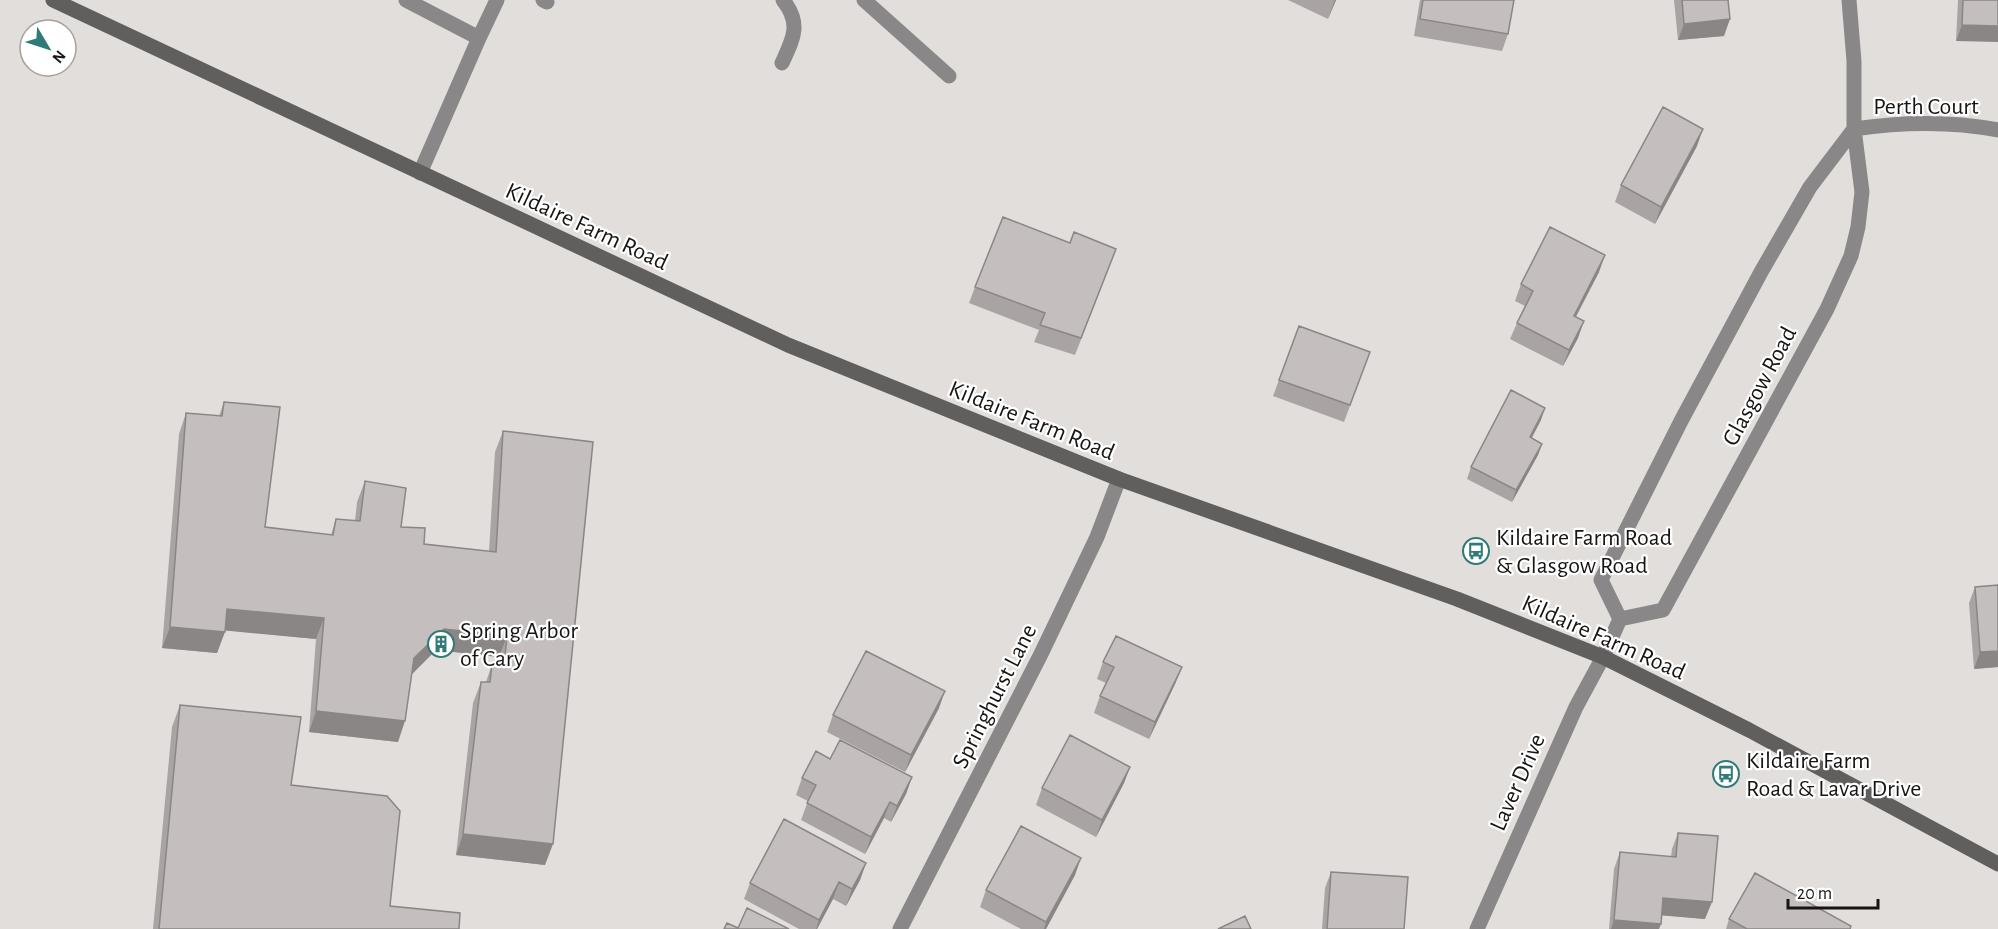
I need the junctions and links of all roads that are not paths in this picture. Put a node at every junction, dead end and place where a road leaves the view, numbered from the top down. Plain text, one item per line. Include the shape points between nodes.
1 (53, 0) edge
2 (406, 0) edge
3 (497, 0) edge
4 (783, 0) edge
5 (864, 0) edge
6 (1849, 0) edge
7 (479, 38) junction
8 (782, 63) dead end
9 (949, 76) dead end
10 (1854, 129) junction
11 (1998, 130) edge
12 (420, 173) junction
13 (1119, 480) junction
14 (1620, 619) junction
15 (1603, 657) junction
16 (1998, 864) edge
17 (900, 929) edge
18 (1477, 929) edge

1 - 12 main road, Kildaire Farm Road
2 - 7 street
3 - 7 street
4 - 8 street via 795,25
5 - 9 street
6 - 10 street, Glasgow Road
7 - 12 street
10 - 11 street, Perth Court via 1930,124
10 - 14 street via 1810,188 1761,272 1601,580
10 - 14 street, Glasgow Road via 1862,192 1858,227 1851,256 1827,309 1664,610
12 - 13 main road, Kildaire Farm Road via 788,345
13 - 15 main road, Kildaire Farm Road via 1462,601
13 - 17 street, Springhurst Lane via 1097,537 1041,654
14 - 15 street
15 - 16 main road, Kildaire Farm Road via 1749,730
15 - 18 street, Laver Drive via 1576,706

